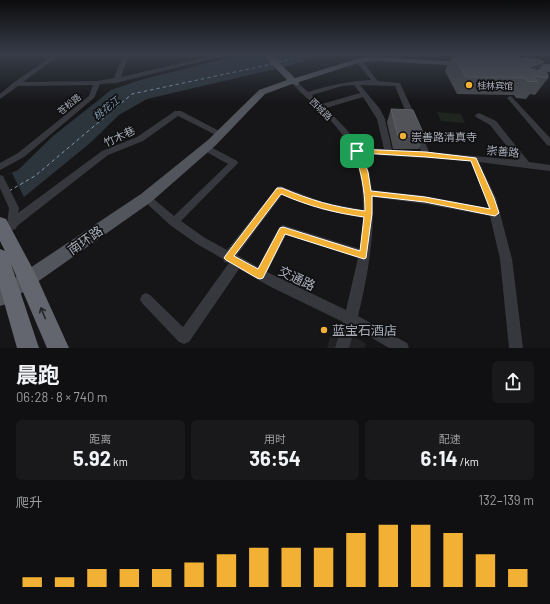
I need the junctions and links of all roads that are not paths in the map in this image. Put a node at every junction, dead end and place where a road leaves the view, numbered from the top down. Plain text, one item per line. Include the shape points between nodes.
1 (35, 71) edge
2 (120, 71) edge
3 (157, 71) edge
4 (283, 71) edge
5 (325, 71) edge
6 (367, 71) edge
7 (530, 71) edge
8 (541, 71) edge
9 (116, 81) junction
10 (294, 82) junction
11 (355, 82) junction
12 (376, 82) junction
13 (97, 83) junction
14 (15, 84) junction
15 (307, 94) junction
16 (364, 94) junction
17 (0, 96) edge
18 (510, 98) dead end
19 (320, 107) junction
20 (479, 115) dead end
21 (221, 134) junction
22 (550, 143) edge
23 (206, 148) junction
24 (357, 151) junction
25 (389, 153) junction
26 (426, 154) junction
27 (474, 159) junction
28 (526, 164) junction
29 (0, 167) edge
30 (550, 168) edge
31 (0, 178) edge
32 (166, 178) junction
33 (368, 193) junction
34 (146, 198) junction
35 (495, 213) junction
36 (368, 214) junction
37 (174, 222) junction
38 (6, 224) edge
39 (5, 251) edge
40 (364, 255) junction
41 (233, 260) junction
42 (27, 275) junction
43 (260, 275) junction
44 (5, 290) edge
45 (146, 299) dead end
46 (351, 319) junction
47 (28, 348) edge
48 (58, 348) edge
49 (342, 348) edge
50 (402, 348) edge
51 (516, 348) edge

1 - 14 street
2 - 9 street
3 - 9 street
4 - 10 main road, 西城路
5 - 10 main road, 南环路
6 - 12 street
7 - 8 street via 544,74
9 - 13 street
10 - 15 street, 西城路
10 - 21 main road, 南环路 via 258,97
11 - 12 street
11 - 15 street
11 - 16 street
12 - 26 street via 398,84
13 - 14 street
13 - 29 street, 苍松路 via 92,97 21,155
14 - 17 street
15 - 19 street, 西城路
16 - 19 street
16 - 25 street via 381,119
18 - 22 street
19 - 24 street, 西城路 via 344,132
20 - 28 street via 493,123
21 - 23 main road, 南环路
21 - 38 street, 竹木巷 via 178,113 140,139 106,154
23 - 32 main road, 南环路
23 - 37 street via 234,163
24 - 25 street, 崇善路
24 - 33 street, 西城路
25 - 26 street, 崇善路
26 - 27 street, 崇善路
27 - 28 street, 崇善路
27 - 35 street
28 - 30 street, 崇善路
31 - 38 street via 14,208
32 - 34 main road, 南环路
32 - 42 main road, 南环路 via 141,193
33 - 35 street
33 - 36 street, 西城路
34 - 37 street, 交通路
34 - 42 main road, 南环路
35 - 51 street via 506,259
36 - 40 street, 西城路
36 - 41 street via 336,210 307,202 280,190
37 - 41 street, 交通路
38 - 39 highway
39 - 42 highway
39 - 44 highway
40 - 43 street via 283,230
40 - 46 street, 西城路
41 - 43 street, 交通路
41 - 45 street via 184,337
42 - 44 main road, 南环路
48 -> 42 highway
43 - 46 street, 交通路
44 - 47 highway
46 - 49 street
46 - 50 street, 交通路

